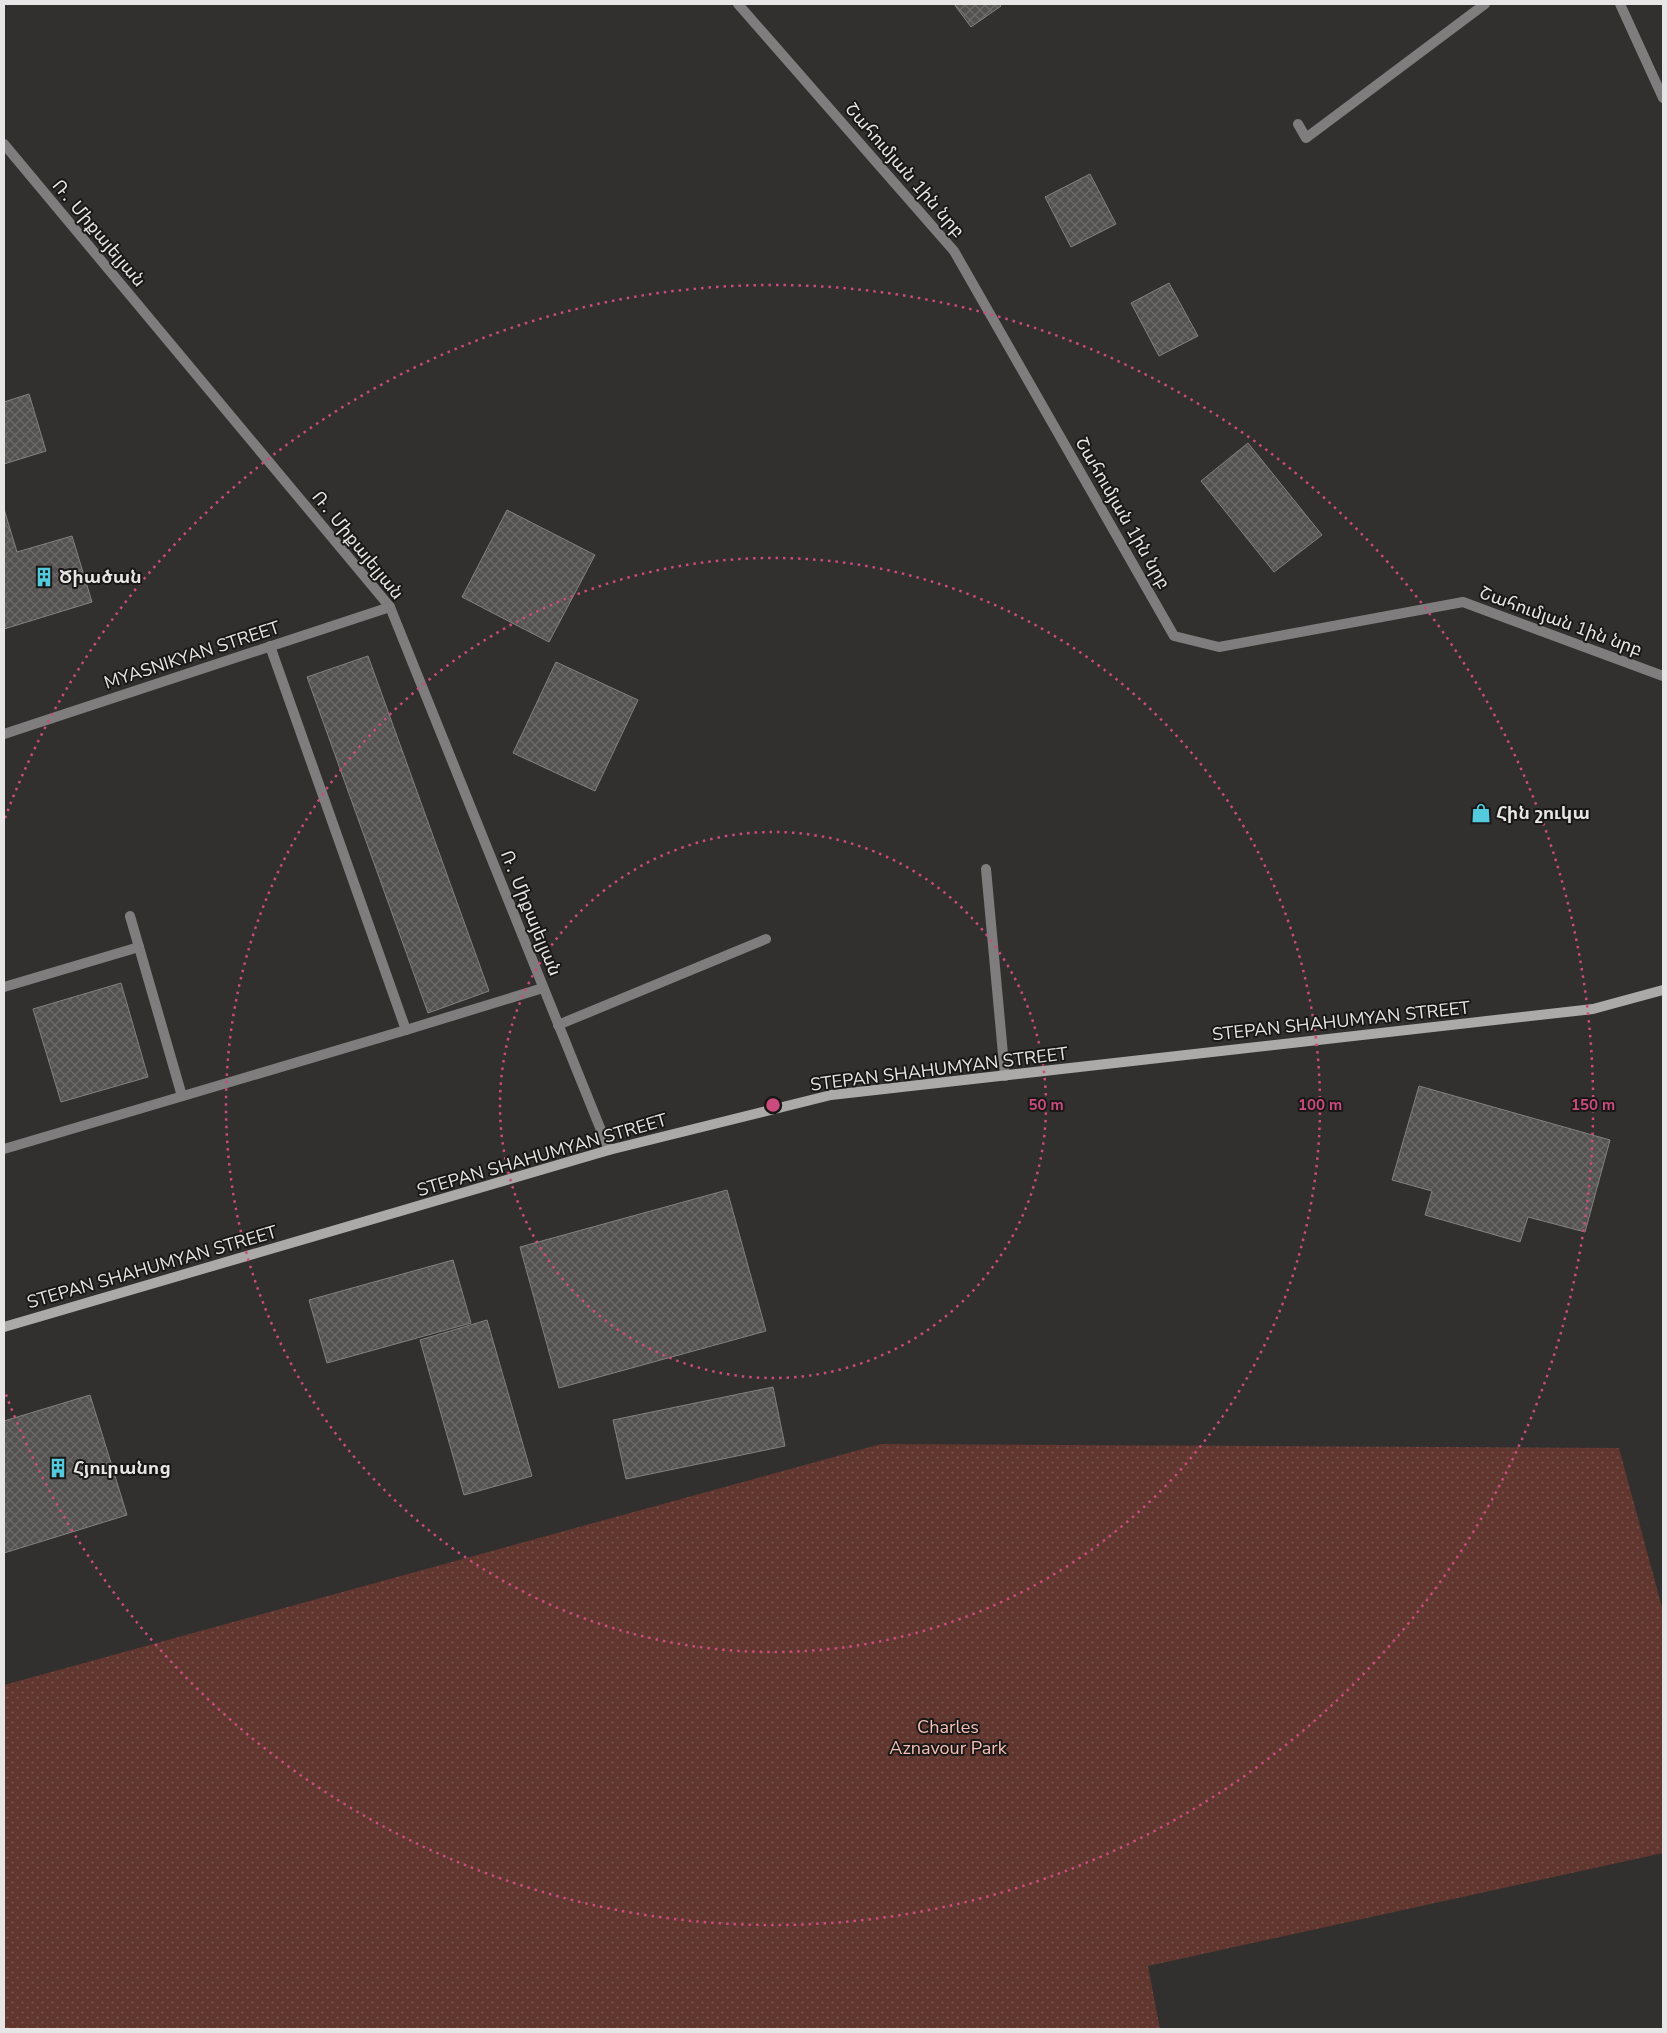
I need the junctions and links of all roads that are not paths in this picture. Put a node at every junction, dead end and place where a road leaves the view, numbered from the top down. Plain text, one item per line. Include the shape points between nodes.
1 (738, 4) edge
2 (1485, 4) edge
3 (1620, 4) edge
4 (1663, 98) edge
5 (1298, 124) dead end
6 (4, 144) edge
7 (390, 607) junction
8 (270, 646) junction
9 (1663, 676) edge
10 (4, 734) edge
11 (986, 869) dead end
12 (130, 916) dead end
13 (766, 939) dead end
14 (139, 947) junction
15 (4, 987) edge
16 (543, 988) junction
17 (1663, 990) edge
18 (558, 1025) junction
19 (406, 1030) junction
20 (1005, 1076) junction
21 (182, 1096) junction
22 (4, 1149) edge
23 (609, 1150) junction
24 (4, 1327) edge

1 - 9 street, Շահումյան 1ին նրբ via 954,251 1174,636 1219,647 1463,602
2 - 5 street via 1306,138
3 - 4 street
6 - 7 street, Ռ․ Միքայելյան
7 - 8 street, MYASNIKYAN STREET
7 - 16 street, Ռ․ Միքայելյան
8 - 10 street, MYASNIKYAN STREET
8 - 19 street
11 - 20 street
12 - 14 street
13 - 18 street
14 - 15 street
14 - 21 street
16 - 18 street, Ռ․ Միքայելյան
16 - 19 street
17 - 20 main road, STEPAN SHAHUMYAN STREET via 1593,1009
18 - 23 street, Ռ․ Միքայելյան
19 - 21 street
20 - 23 main road, STEPAN SHAHUMYAN STREET via 831,1095
21 - 22 street
23 - 24 main road, STEPAN SHAHUMYAN STREET

